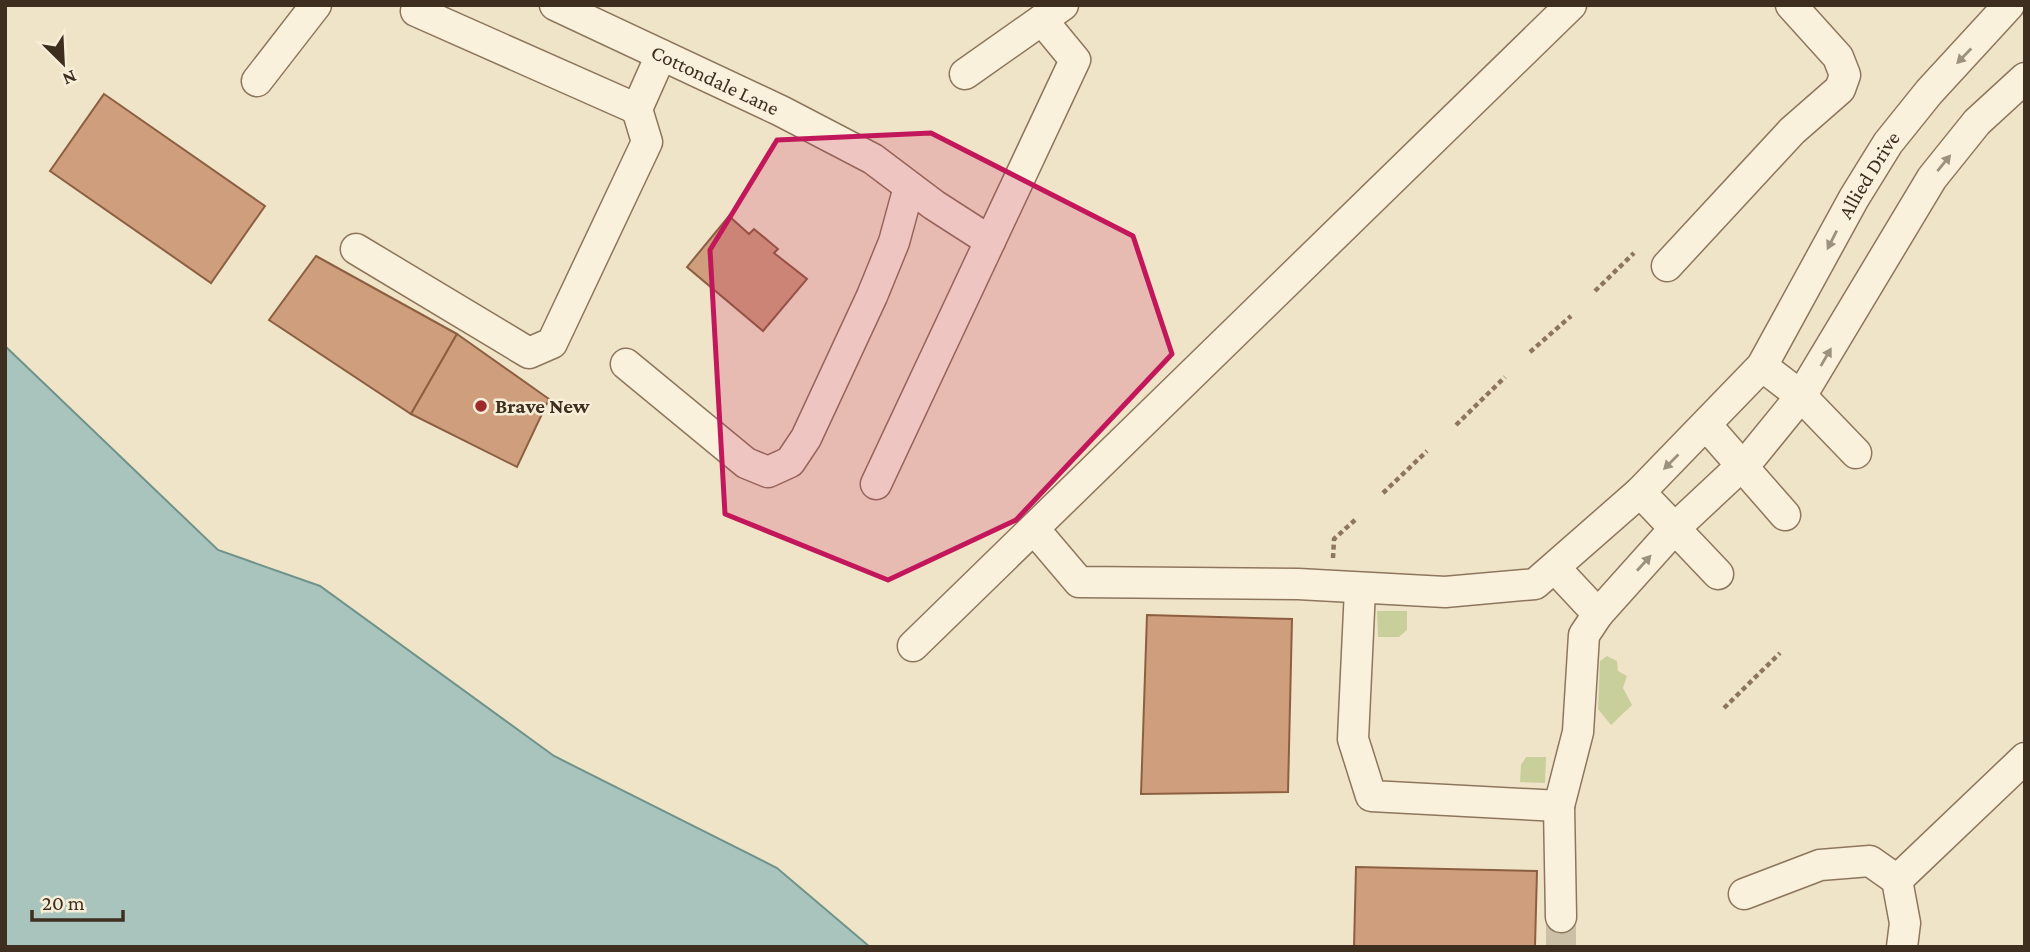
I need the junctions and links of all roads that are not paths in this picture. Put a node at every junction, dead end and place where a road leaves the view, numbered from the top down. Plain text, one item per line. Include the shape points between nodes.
1 (316, 5) edge
2 (555, 5) edge
3 (1571, 5) edge
4 (1791, 5) edge
5 (2009, 5) edge
6 (416, 11) dead end
7 (1052, 13) edge
8 (661, 55) junction
9 (965, 74) dead end
10 (2025, 78) edge
11 (257, 81) dead end
12 (637, 109) junction
13 (909, 187) junction
14 (990, 241) junction
15 (356, 249) dead end
16 (1667, 266) dead end
17 (626, 365) dead end
18 (1762, 366) junction
19 (1801, 396) junction
20 (1707, 426) junction
21 (1856, 453) dead end
22 (1742, 464) junction
23 (876, 484) dead end
24 (1640, 492) junction
25 (1785, 515) dead end
26 (1676, 527) junction
27 (1034, 529) junction
28 (1555, 569) junction
29 (1718, 574) dead end
30 (1360, 589) junction
31 (1598, 614) junction
32 (914, 646) dead end
33 (2025, 758) edge
34 (1559, 806) junction
35 (1897, 880) junction
36 (1744, 894) dead end
37 (1561, 917) tunnel mouth
38 (1902, 947) edge

1 - 11 street
2 - 8 street, Cottondale Lane
3 - 27 street
4 - 16 street via 1838,57 1845,75 1840,89 1792,131
5 -> 18 street, Allied Drive via 1888,143
6 - 12 street
7 - 9 street
7 - 14 street via 1075,60
8 - 12 street
8 - 13 street, Cottondale Lane via 873,159
19 -> 10 street via 1932,178 1977,122
12 - 15 street via 647,142 552,343 529,353
13 - 14 street, Cottondale Lane
13 - 17 street via 872,296 806,438 790,462 768,472 746,463
14 - 23 street
18 - 19 street
18 - 20 street, Allied Drive
19 - 21 street
19 - 22 street
20 - 22 street
20 -> 24 street, Allied Drive
22 - 25 street
22 - 26 street
24 - 26 street
24 - 28 street, Allied Drive
26 - 29 street
31 -> 26 street
27 - 30 street, Allied Drive via 1079,582
27 - 32 street
28 - 30 street, Allied Drive via 1535,584 1445,592
28 - 31 street
30 - 34 street via 1353,739 1371,796
31 - 34 street via 1584,635 1578,732
33 - 35 street
34 - 37 street
35 - 36 street via 1870,861 1820,866
35 - 38 street via 1905,923

